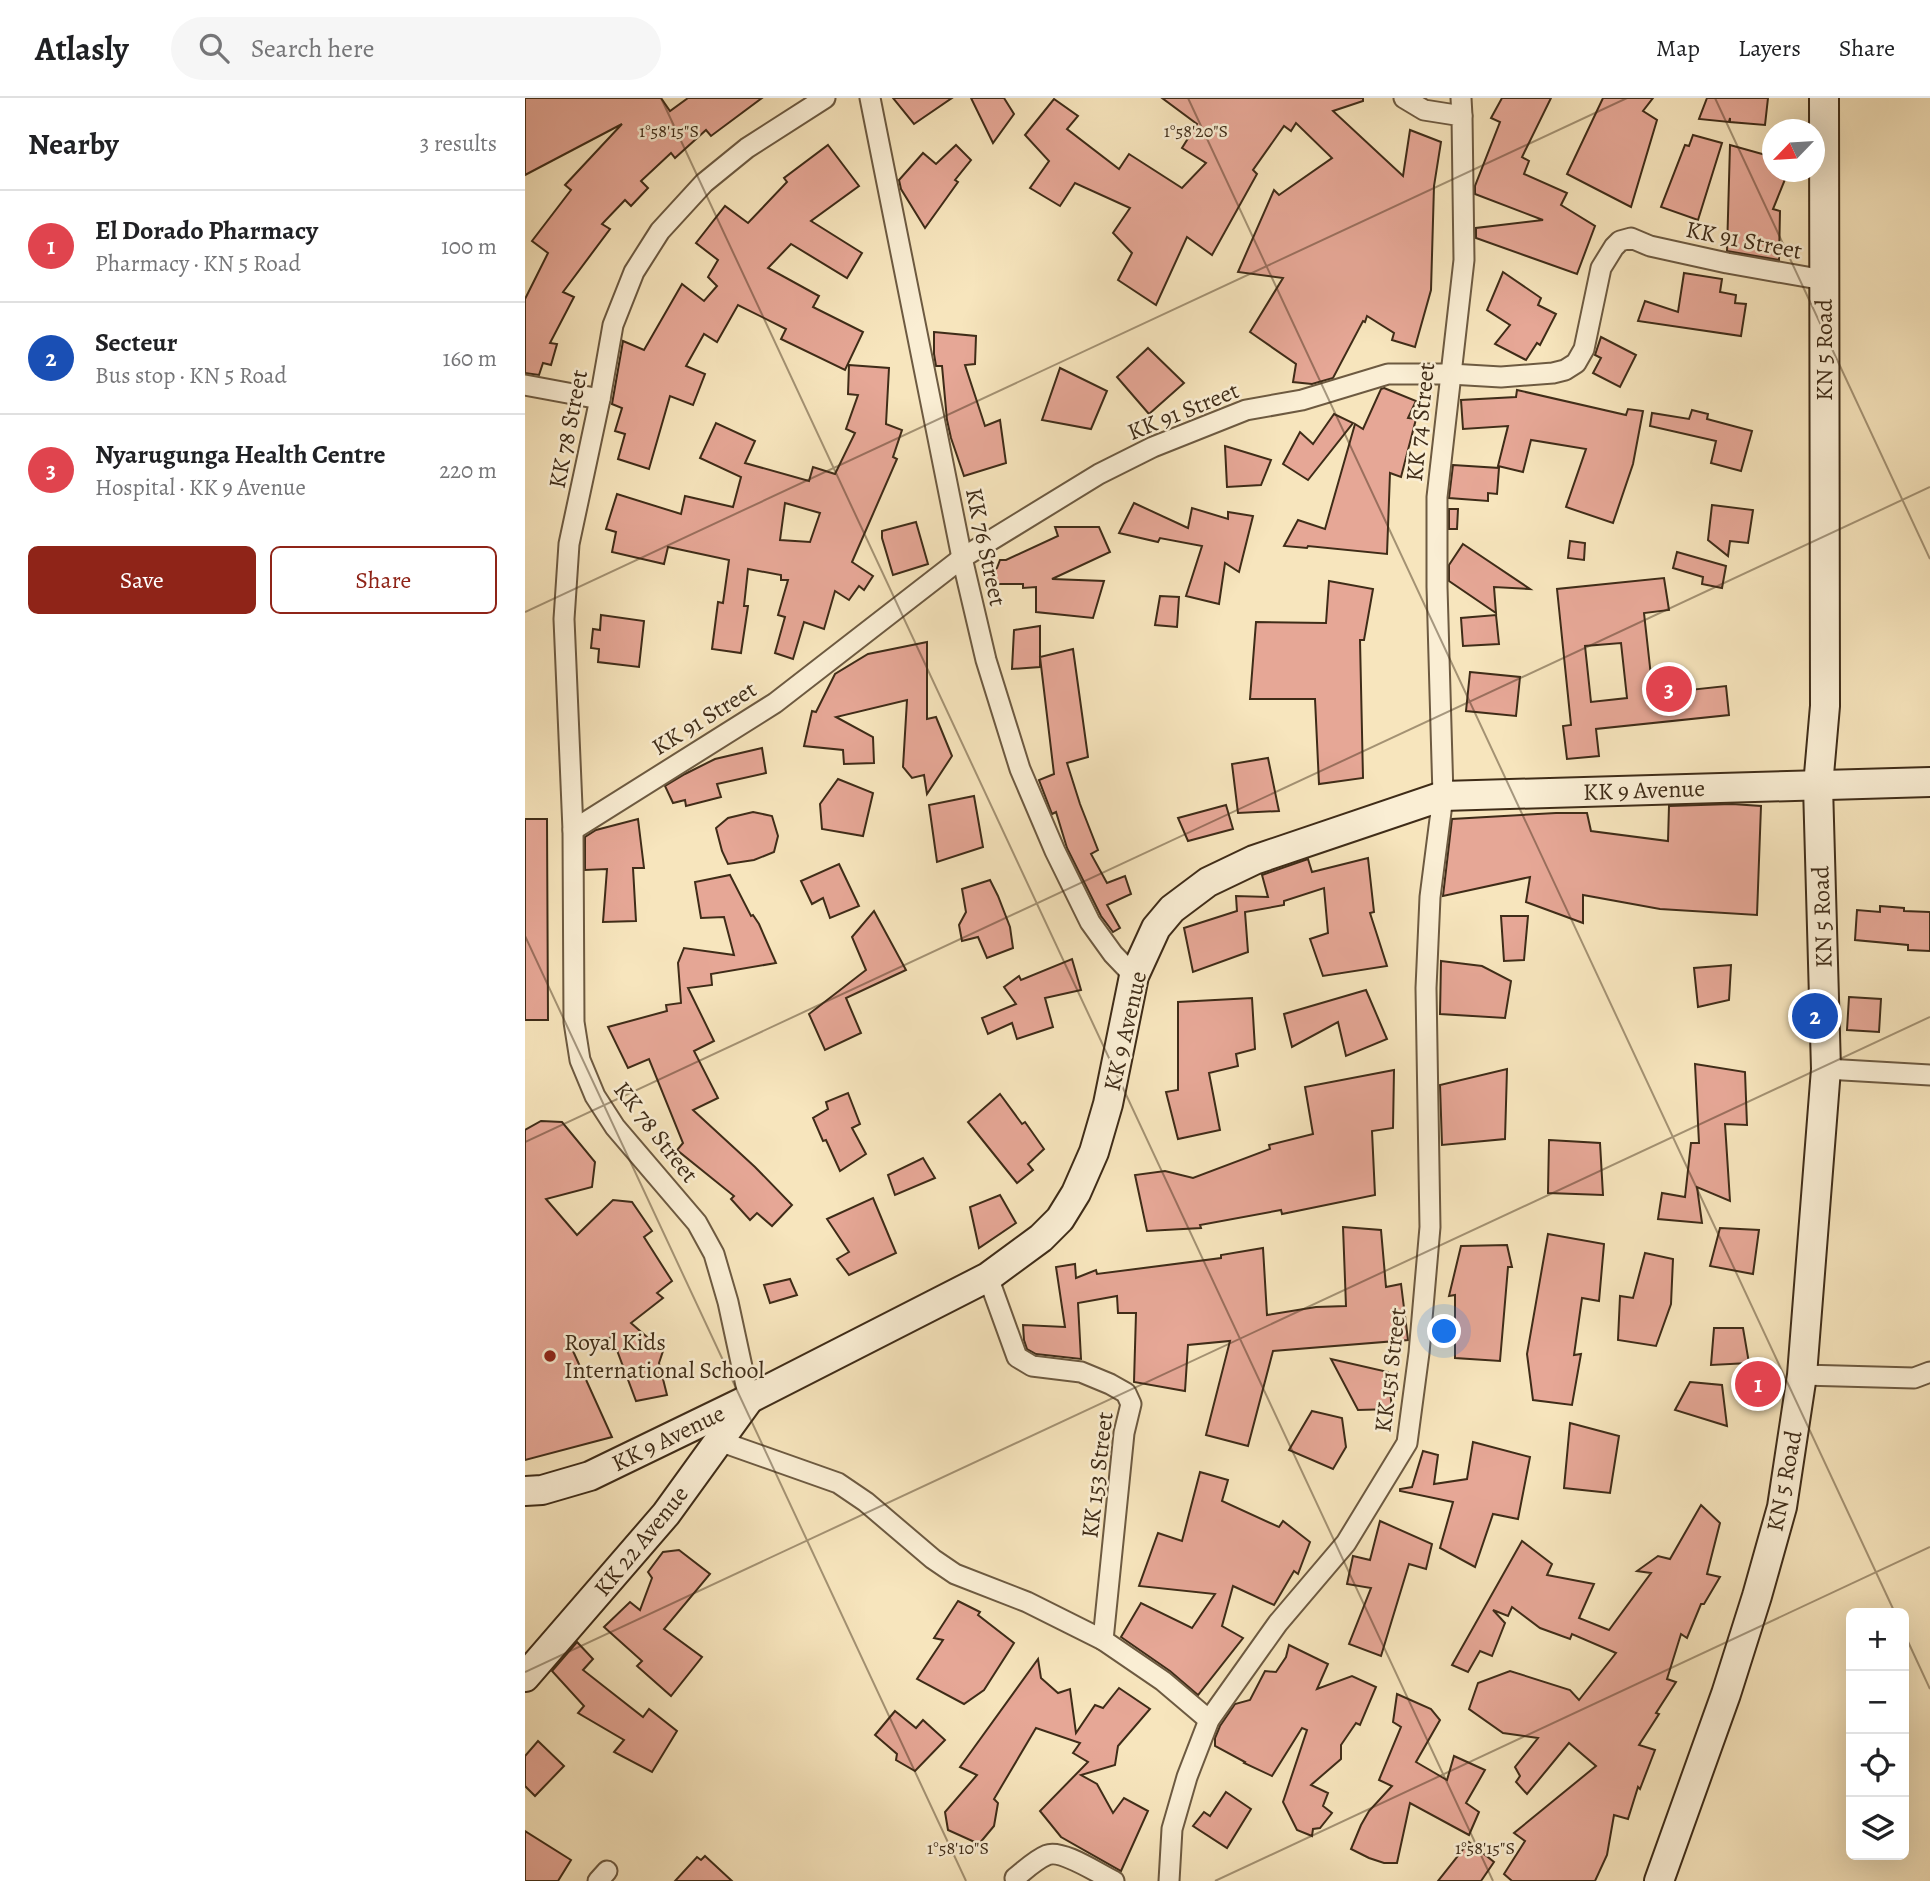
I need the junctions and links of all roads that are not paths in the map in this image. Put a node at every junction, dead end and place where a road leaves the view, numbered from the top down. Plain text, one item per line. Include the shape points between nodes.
1 (825, 98) edge
2 (870, 98) edge
3 (1403, 98) edge
4 (1824, 98) edge
5 (1461, 107) edge
6 (1824, 280) junction
7 (1450, 374) junction
8 (525, 385) edge
9 (600, 399) junction
10 (962, 558) junction
11 (1930, 782) edge
12 (1818, 786) junction
13 (1443, 796) junction
14 (573, 830) junction
15 (1134, 976) junction
16 (1826, 1069) junction
17 (1930, 1075) edge
18 (988, 1277) junction
19 (1930, 1372) edge
20 (1802, 1375) junction
21 (749, 1399) junction
22 (719, 1441) junction
23 (525, 1491) edge
24 (1103, 1640) junction
25 (525, 1677) edge
26 (1209, 1720) junction
27 (1015, 1878) dead end
28 (1114, 1881) edge
29 (1169, 1881) edge
30 (1659, 1881) edge

1 - 9 street, KK 78 Street via 747,148 704,183 660,231 634,272 613,326
2 - 10 street, KK 76 Street
3 - 5 street, KK 74 Street via 1424,110
4 - 6 main road, KN 5 Road
5 - 7 street, KK 74 Street via 1464,260
6 - 7 street, KK 91 Street via 1714,260 1631,238 1620,241 1601,268 1584,349 1576,363 1553,373
6 - 12 main road, KN 5 Road via 1825,706
7 - 10 street, KK 91 Street via 1388,374 1204,425 1099,474
7 - 13 street, KK 74 Street via 1437,498
8 - 9 street
9 - 14 street, KK 78 Street via 569,544 564,619
10 - 14 street, KK 91 Street via 775,703
10 - 15 street, KK 76 Street via 986,660 1020,769 1090,922
11 - 12 main road, KK 9 Avenue
12 - 13 main road, KK 9 Avenue
12 - 16 main road, KN 5 Road
13 - 15 main road, KK 9 Avenue via 1254,860 1208,882 1172,909 1156,928
13 - 26 street, KK 151 Street via 1430,897 1426,988 1430,1227 1408,1443 1346,1543 1278,1623
14 - 21 street, KK 78 Street via 574,1022 580,1060 615,1127 697,1223 714,1254
15 - 18 main road, KK 9 Avenue via 1108,1104 1076,1193 1041,1238
16 - 17 street
16 - 20 main road, KN 5 Road
18 - 21 main road, KK 9 Avenue
18 - 24 street, KK 153 Street via 1017,1357 1032,1366 1081,1372 1126,1393 1131,1404 1123,1433
19 - 20 street via 1914,1378
20 - 30 main road, KN 5 Road via 1783,1507 1730,1682
21 - 22 main road, KK 22 Avenue
21 - 23 main road, KK 9 Avenue via 590,1476
22 - 24 street via 838,1483 955,1574 1027,1602
22 - 25 main road, KK 22 Avenue via 666,1514
24 - 26 street
26 - 29 street, KK 151 Street via 1172,1829
27 - 28 street via 1050,1853 1067,1855

